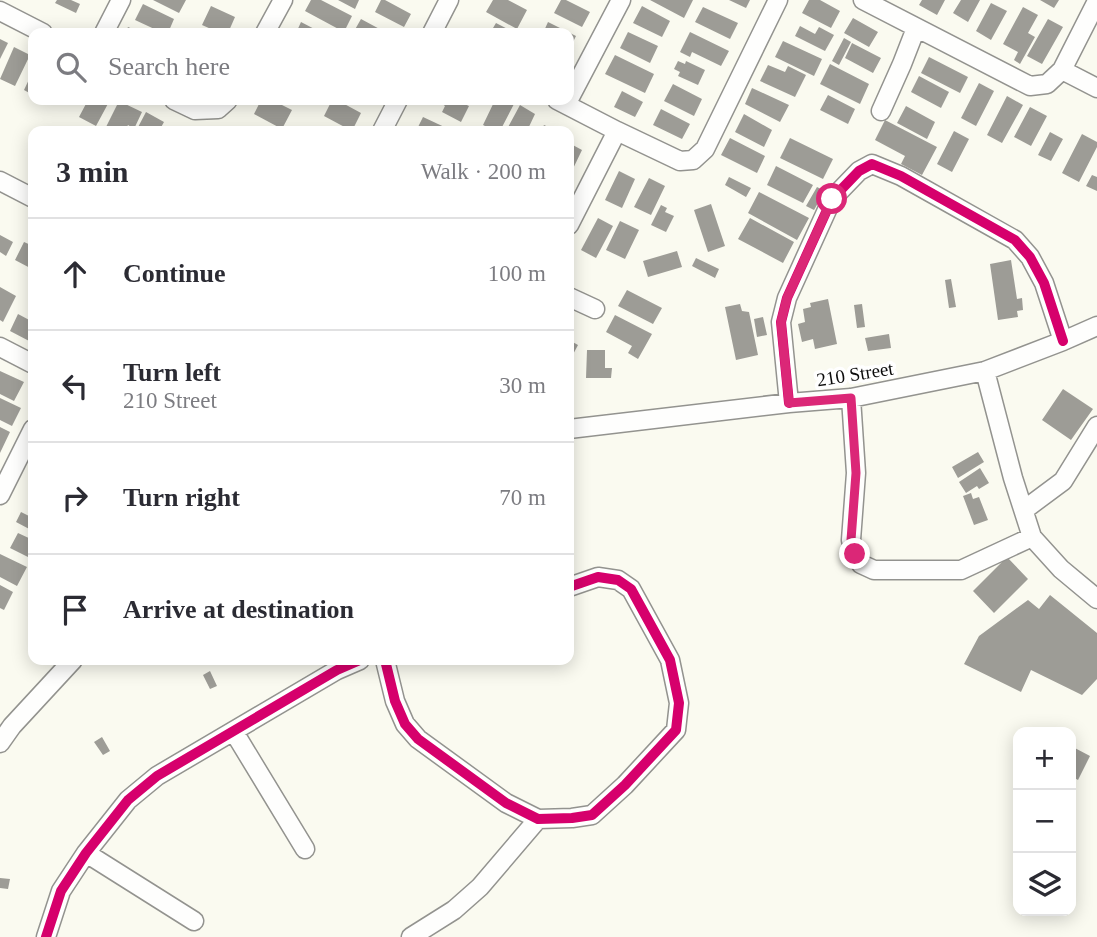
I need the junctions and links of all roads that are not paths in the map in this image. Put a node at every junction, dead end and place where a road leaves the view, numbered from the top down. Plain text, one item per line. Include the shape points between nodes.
1 (121, 0) edge
2 (283, 0) edge
3 (449, 0) edge
4 (621, 0) edge
5 (778, 0) edge
6 (863, 0) edge
7 (1097, 1) edge
8 (0, 11) edge
9 (33, 28) edge
10 (107, 28) edge
11 (268, 28) edge
12 (435, 28) edge
13 (916, 28) junction
14 (1062, 70) junction
15 (574, 85) edge
16 (1097, 88) edge
17 (184, 105) edge
18 (222, 105) edge
19 (395, 105) edge
20 (572, 105) edge
21 (881, 111) dead end
22 (385, 126) edge
23 (617, 131) junction
24 (0, 181) edge
25 (28, 195) edge
26 (574, 215) edge
27 (574, 299) edge
28 (595, 309) dead end
29 (1097, 326) edge
30 (1063, 341) junction
31 (0, 347) edge
32 (28, 361) edge
33 (985, 371) junction
34 (851, 398) junction
35 (789, 403) junction
36 (1097, 426) edge
37 (574, 428) edge
38 (28, 453) edge
39 (0, 495) edge
40 (1024, 510) junction
41 (1032, 537) junction
42 (574, 585) edge
43 (1097, 599) edge
44 (68, 665) edge
45 (348, 665) edge
46 (386, 665) edge
47 (234, 732) junction
48 (0, 743) edge
49 (538, 819) junction
50 (305, 849) dead end
51 (86, 853) junction
52 (194, 920) dead end
53 (46, 937) edge
54 (411, 937) edge

1 - 10 street
2 - 11 street
3 - 12 street
4 - 15 street
5 - 23 street via 705,149 693,160 680,161
6 - 13 street
7 - 14 street
8 - 9 street
13 - 14 street via 1030,86 1046,83
13 - 21 street
14 - 16 street
17 - 18 street via 195,110
19 - 22 street
20 - 23 street
23 - 26 street
24 - 25 street
27 - 28 street
29 - 30 street, 210 Street
30 - 33 street, 210 Street
30 - 35 street via 1044,283 1015,240 872,164 832,199 787,298 781,322
31 - 32 street
33 - 34 street, 210 Street
33 - 40 street
34 - 35 street, 210 Street
34 - 41 street via 856,473 851,540 861,564 874,570 961,570
35 - 37 street, 210 Street
36 - 40 street via 1063,481
38 - 39 street
40 - 41 street
41 - 43 street
42 - 49 street via 598,577 618,580 631,589 670,660 679,703 676,730 592,815
44 - 48 street
45 - 47 street
46 - 49 street via 395,701 411,732 506,803
47 - 50 street
47 - 51 street via 157,776 128,800
49 - 54 street via 480,887
51 - 52 street
51 - 53 street via 61,891

